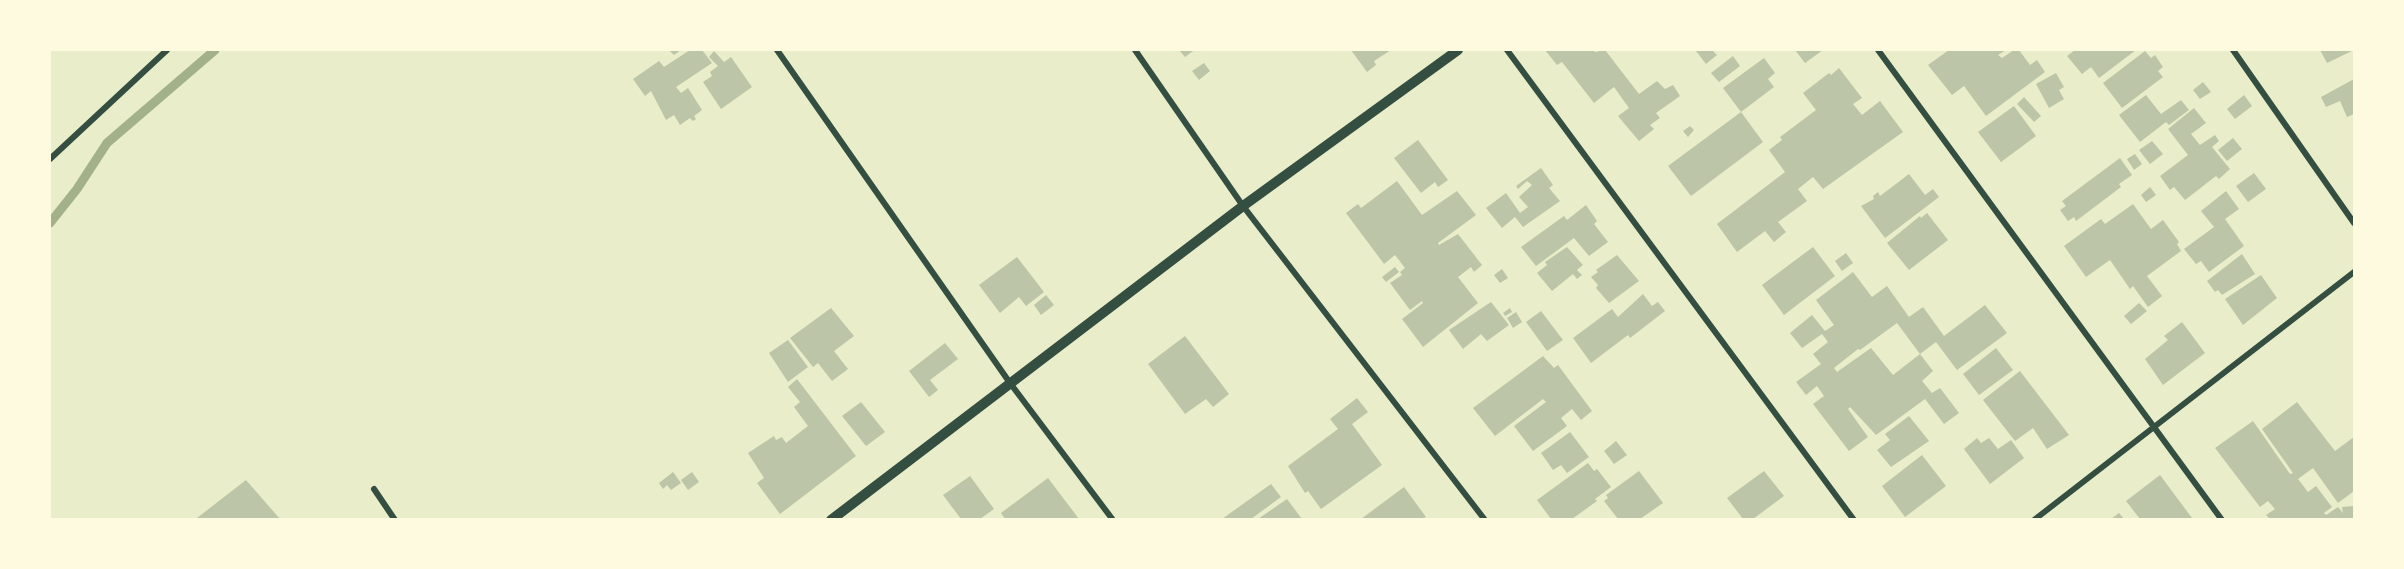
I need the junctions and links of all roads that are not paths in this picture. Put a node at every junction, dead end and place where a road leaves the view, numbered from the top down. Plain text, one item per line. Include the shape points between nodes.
1 (167, 50) edge
2 (777, 50) edge
3 (1135, 50) edge
4 (1458, 50) edge
5 (1508, 50) edge
6 (1878, 50) edge
7 (2233, 50) edge
8 (50, 159) edge
9 (1242, 206) junction
10 (2355, 223) edge
11 (2355, 272) edge
12 (1010, 383) junction
13 (2155, 428) junction
14 (374, 489) dead end
15 (395, 519) edge
16 (831, 519) edge
17 (1113, 519) edge
18 (1485, 519) edge
19 (1854, 519) edge
20 (2034, 519) edge
21 (2222, 519) edge

1 - 8 street
2 - 12 street
3 - 9 street
4 - 9 street
5 - 19 street
6 - 13 street
7 - 10 street
9 - 12 street
9 - 18 street
11 - 13 street
12 - 16 street
12 - 17 street
13 - 20 street
13 - 21 street
14 - 15 street

